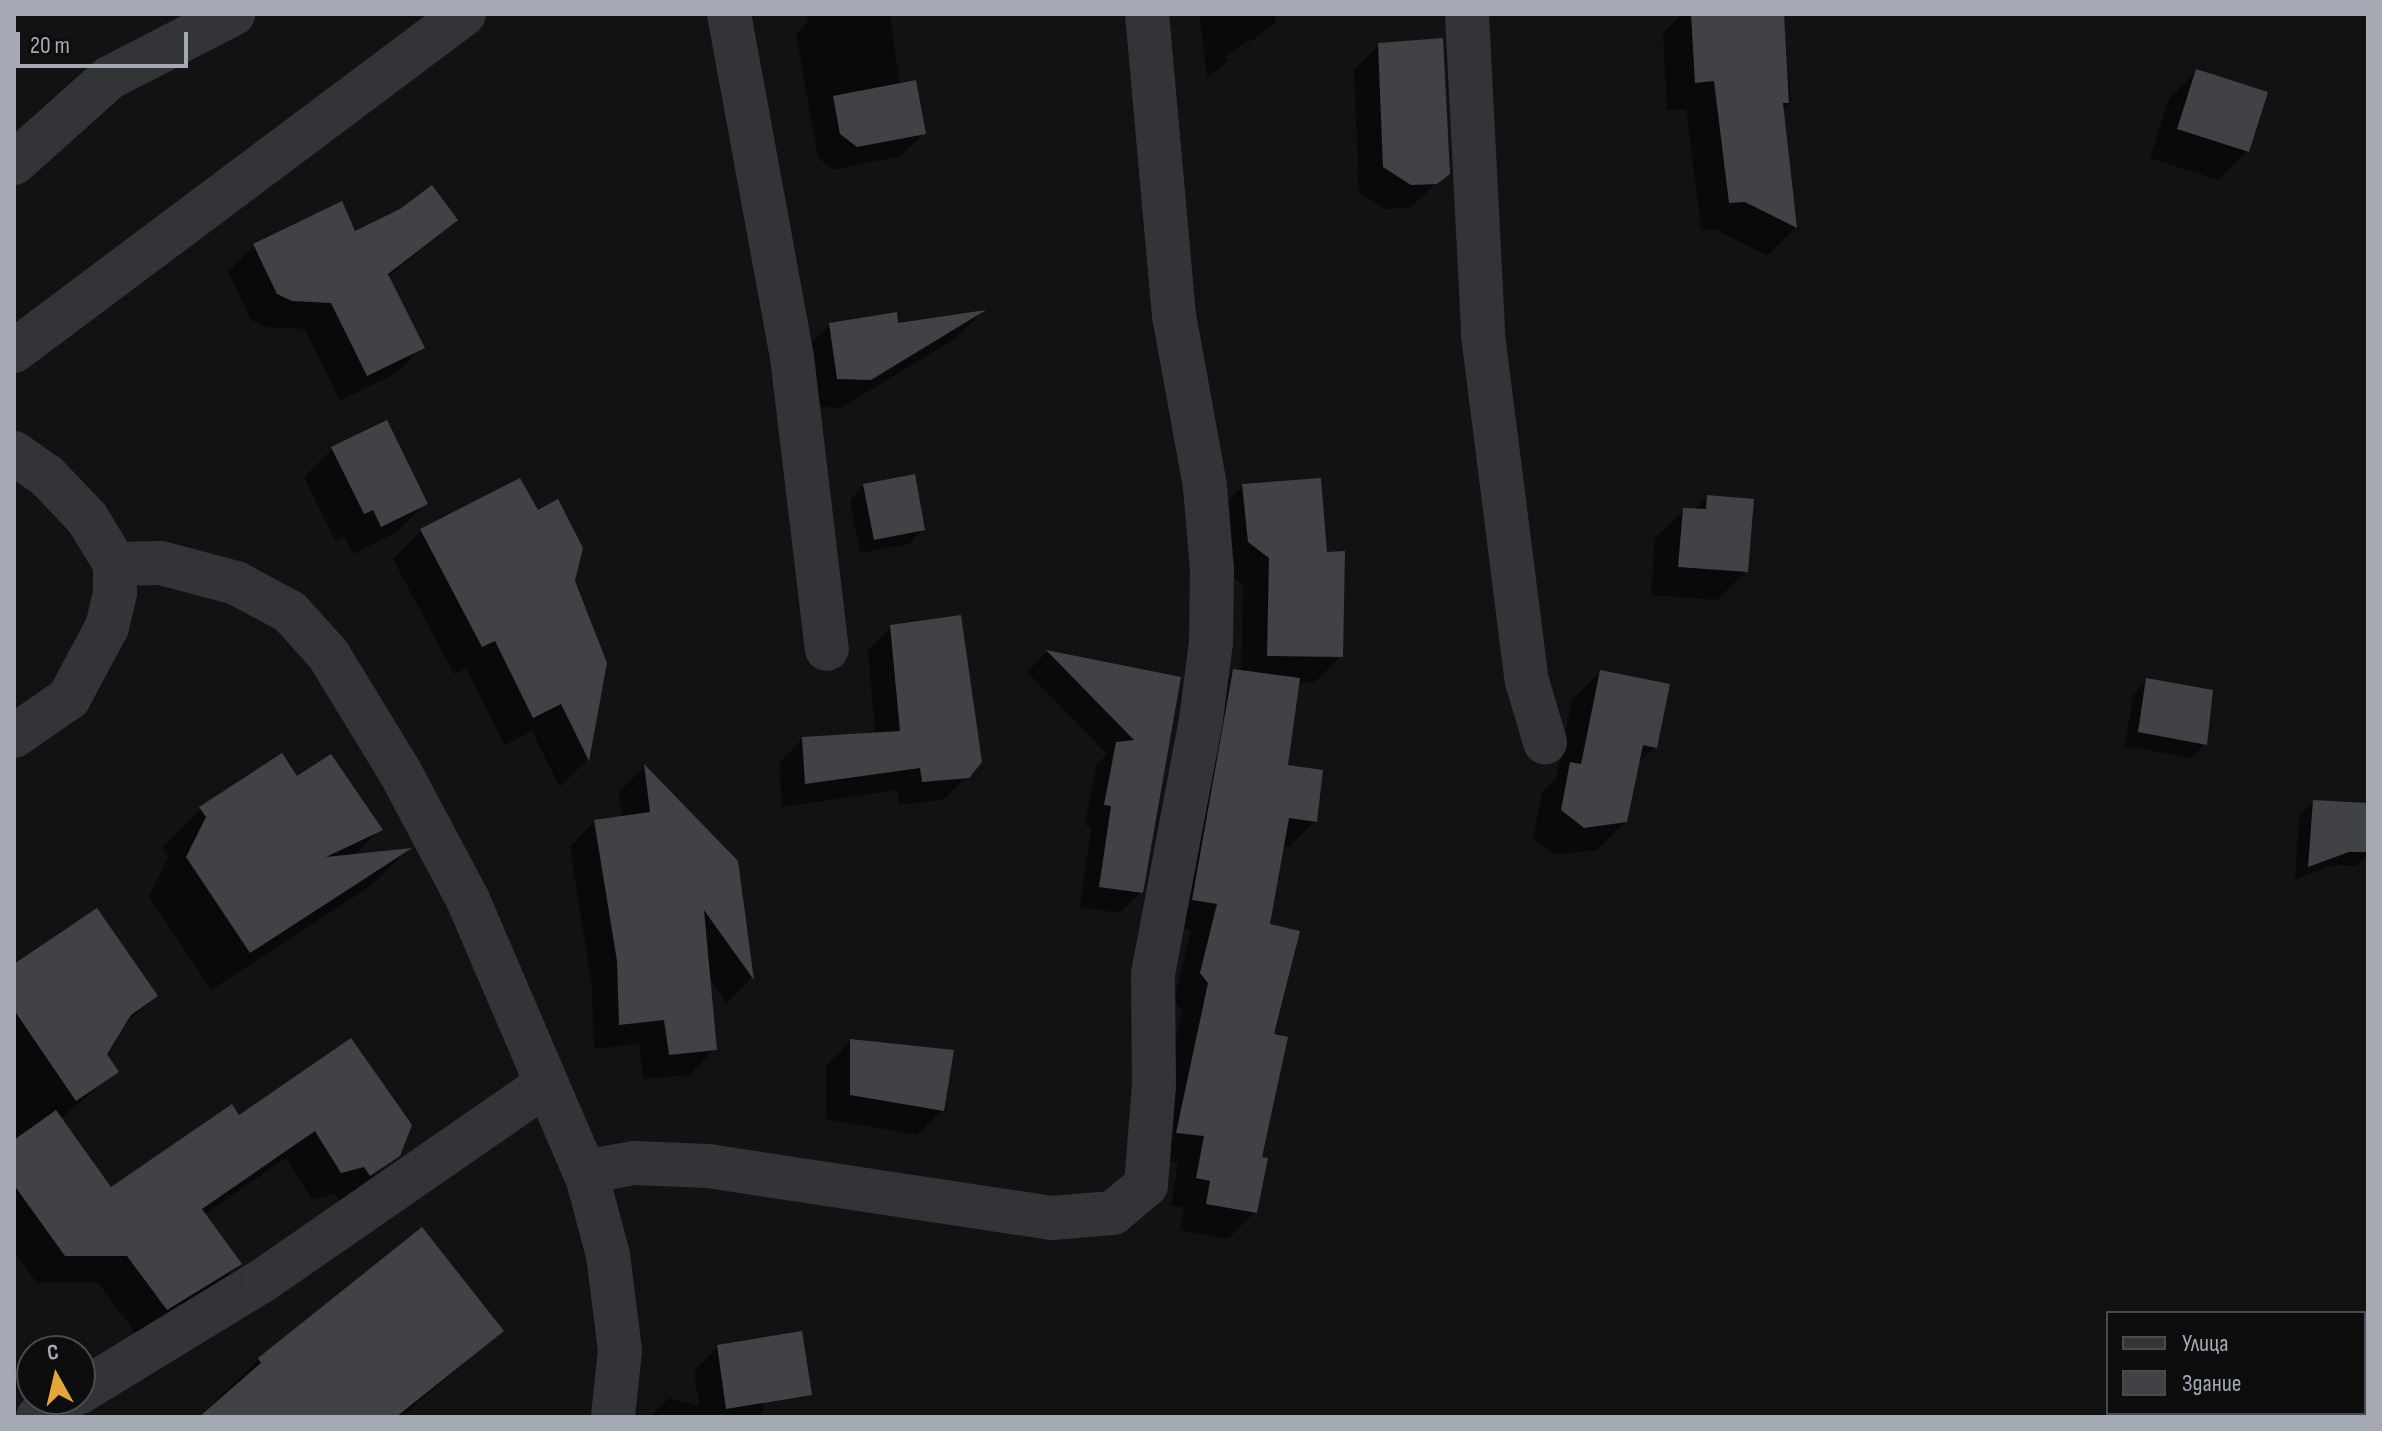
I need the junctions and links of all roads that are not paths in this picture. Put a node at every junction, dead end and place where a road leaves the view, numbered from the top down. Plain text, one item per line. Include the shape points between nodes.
1 (233, 14) edge
2 (464, 14) edge
3 (729, 14) edge
4 (1147, 14) edge
5 (1467, 14) edge
6 (14, 163) edge
7 (14, 351) edge
8 (14, 453) edge
9 (115, 564) junction
10 (827, 649) dead end
11 (14, 736) edge
12 (1545, 742) dead end
13 (547, 1084) junction
14 (585, 1172) junction
15 (96, 1382) edge
16 (613, 1417) edge

1 - 6 street via 109,78
2 - 7 street
3 - 10 street via 792,357
4 - 14 street via 1174,316 1205,486 1212,570 1211,642 1201,720 1153,974 1153,1128 1146,1185 1113,1213 1052,1218 708,1166 634,1163
5 - 12 street via 1483,335 1527,681
8 - 9 street via 46,475 87,518
9 - 11 street via 110,615 87,670 69,698
9 - 13 street via 161,563 236,583 290,612 328,654 468,900
13 - 14 street
13 - 15 street via 262,1281
14 - 16 street via 608,1255 620,1350

